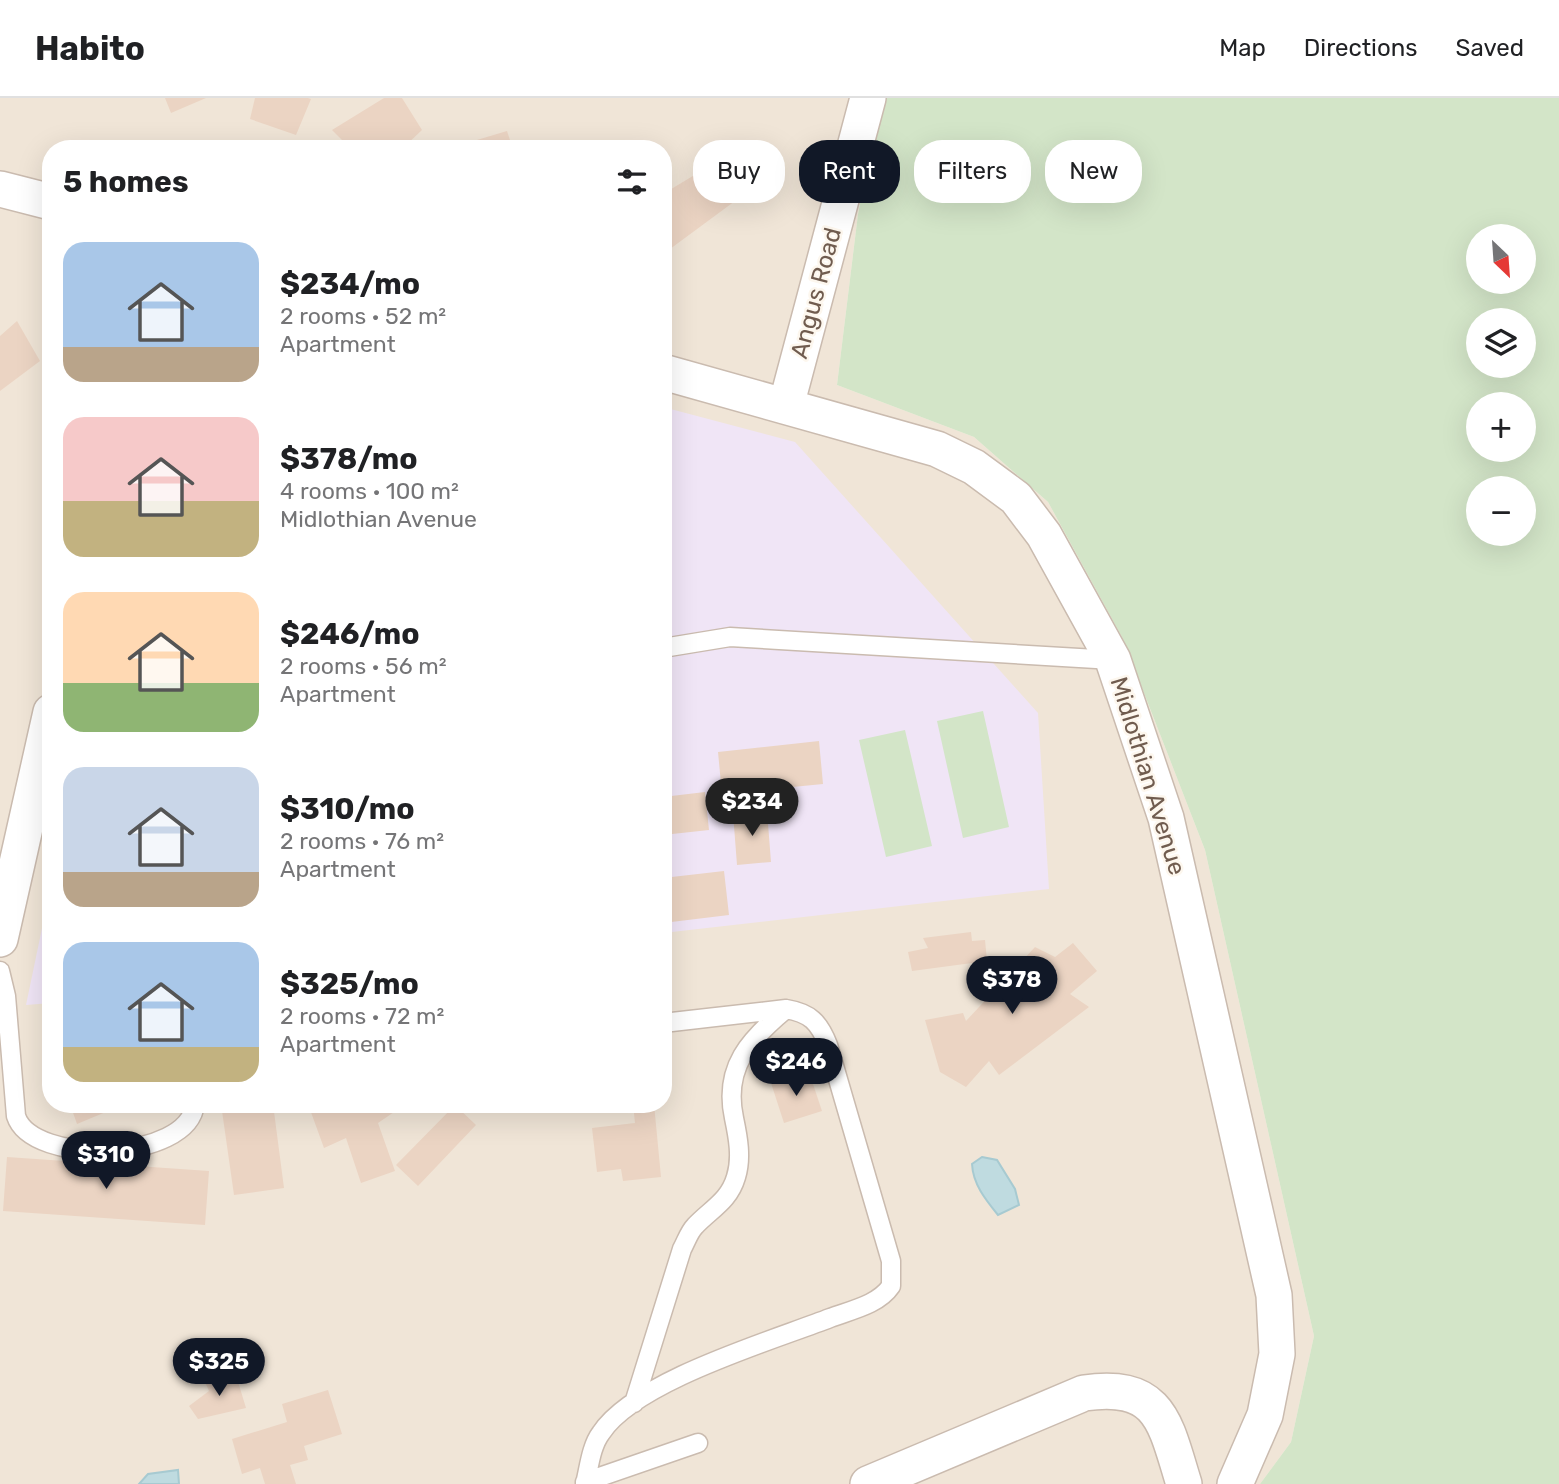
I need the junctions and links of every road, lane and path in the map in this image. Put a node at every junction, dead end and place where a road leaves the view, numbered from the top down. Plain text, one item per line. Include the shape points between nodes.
1 (867, 98) edge
2 (0, 189) edge
3 (42, 200) edge
4 (672, 374) edge
5 (786, 406) junction
6 (672, 647) edge
7 (1113, 660) junction
8 (42, 752) edge
9 (0, 939) edge
10 (0, 971) edge
11 (786, 1009) junction
12 (672, 1022) edge
13 (194, 1113) edge
14 (634, 1403) junction
15 (698, 1443) dead end
16 (585, 1483) edge
17 (868, 1484) edge
18 (1184, 1484) edge
19 (1235, 1484) edge

1 - 5 street, Angus Road
2 - 3 street
4 - 5 street, Midlothian Avenue
5 - 7 street, Midlothian Avenue via 937,449 974,467 1016,498 1044,535
6 - 7 lane via 730,637
7 - 19 street, Midlothian Avenue via 1166,818 1274,1295 1277,1353 1265,1415
8 - 9 street
10 - 13 lane via 16,1116 24,1132 72,1149 141,1148 170,1136
11 - 12 lane
11 - 14 lane via 759,1031 732,1075 730,1102 739,1145 737,1176 726,1199 694,1227 682,1250
11 - 14 lane via 808,1014 822,1029 891,1261 891,1286 869,1303 715,1362
14 - 16 lane via 599,1434
15 - 16 lane
17 - 18 street via 1084,1393 1113,1389 1136,1395 1153,1407 1165,1424

